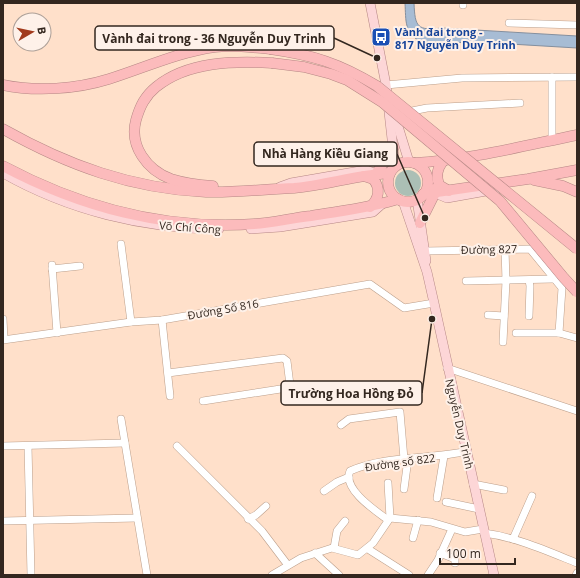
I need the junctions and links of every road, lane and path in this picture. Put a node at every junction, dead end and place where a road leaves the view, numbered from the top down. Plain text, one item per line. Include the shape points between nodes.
1 (370, 3) edge
2 (509, 23) dead end
3 (577, 25) edge
4 (577, 77) edge
5 (552, 78) junction
6 (3, 85) edge
7 (386, 85) junction
8 (520, 103) dead end
9 (395, 114) junction
10 (3, 124) edge
11 (3, 129) edge
12 (577, 135) edge
13 (552, 140) junction
14 (394, 147) junction
15 (523, 147) junction
16 (443, 161) junction
17 (411, 162) junction
18 (430, 162) junction
19 (3, 166) edge
20 (392, 170) junction
21 (577, 170) edge
22 (3, 173) edge
23 (376, 174) junction
24 (577, 174) edge
25 (364, 176) junction
26 (528, 179) junction
27 (509, 181) junction
28 (277, 188) junction
29 (228, 191) junction
30 (449, 191) junction
31 (577, 192) edge
32 (435, 193) junction
33 (420, 197) junction
34 (400, 200) junction
35 (382, 204) junction
36 (370, 207) junction
37 (420, 223) junction
38 (236, 227) junction
39 (120, 244) dead end
40 (577, 248) edge
41 (505, 249) junction
42 (425, 251) junction
43 (80, 266) dead end
44 (427, 272) junction
45 (553, 279) junction
46 (529, 280) junction
47 (466, 281) dead end
48 (506, 281) junction
49 (577, 292) edge
50 (434, 303) junction
51 (488, 315) dead end
52 (504, 316) junction
53 (529, 316) dead end
54 (3, 319) edge
55 (162, 320) junction
56 (131, 322) junction
57 (57, 332) junction
58 (516, 333) dead end
59 (559, 333) junction
60 (577, 338) edge
61 (4, 340) edge
62 (503, 342) dead end
63 (447, 368) junction
64 (168, 373) junction
65 (170, 396) dead end
66 (203, 401) dead end
67 (577, 411) edge
68 (121, 419) dead end
69 (341, 425) dead end
70 (125, 443) junction
71 (3, 446) edge
72 (28, 446) junction
73 (177, 446) dead end
74 (468, 451) junction
75 (444, 456) junction
76 (406, 459) junction
77 (349, 477) junction
78 (388, 483) dead end
79 (474, 484) junction
80 (404, 489) dead end
81 (504, 490) dead end
82 (324, 491) dead end
83 (532, 496) dead end
84 (437, 498) dead end
85 (446, 502) dead end
86 (266, 506) dead end
87 (479, 509) junction
88 (137, 518) junction
89 (248, 519) junction
90 (389, 519) junction
91 (29, 520) junction
92 (418, 520) junction
93 (3, 521) edge
94 (345, 521) dead end
95 (452, 529) junction
96 (483, 531) junction
97 (413, 538) dead end
98 (513, 539) junction
99 (334, 548) junction
100 (368, 549) junction
101 (440, 553) junction
102 (315, 554) junction
103 (455, 563) dead end
104 (577, 563) edge
105 (287, 564) junction
106 (31, 575) edge
107 (147, 575) edge
108 (272, 575) edge
109 (339, 575) edge
110 (410, 575) edge
111 (428, 575) edge
112 (494, 575) edge

1 - 7 main road
2 - 3 street
4 - 5 street
5 - 7 street via 462,78
5 - 13 street
6 - 40 highway, bridge via 46,89 107,80 187,53 215,47 270,49 332,62 377,86
7 - 9 main road
7 - 14 main road
8 - 9 street via 427,108
9 - 17 main road
10 - 29 main road via 42,146 85,164 154,182
11 - 29 highway via 76,166 118,179 156,187
12 - 13 highway
13 - 15 highway
14 - 20 main road
14 - 23 highway
15 - 16 highway
15 - 18 main road via 508,145 439,156
16 - 18 highway
16 - 30 highway via 437,178 439,185
17 - 18 highway
17 - 20 highway
17 - 33 highway via 419,165 426,173 427,184
18 - 32 highway via 430,178
19 - 38 highway, Võ Chí Công via 44,187 101,208 175,222
20 - 23 highway
20 - 34 highway via 389,187
21 - 26 highway
22 - 38 main road, Võ Chí Công via 67,202 119,218 179,228
23 - 25 highway
23 - 28 main road via 366,170 291,183
23 - 35 highway via 383,188
24 - 26 main road
25 - 28 highway via 295,188
25 - 36 highway via 373,179 378,187 377,199
26 - 27 highway
26 - 31 highway via 563,186
27 - 30 highway
27 - 32 main road via 497,190 447,198
28 - 29 highway
29 - 49 highway, bridge via 215,186 171,179 147,163 139,152 135,140 134,127 142,101 157,86 201,66 217,63 304,66 347,80 382,102 500,201
30 - 32 highway
32 - 33 highway
32 - 37 highway
33 - 34 highway via 410,202
33 - 37 main road, Nguyễn Duy Trinh
34 - 35 highway, Võ Chí Công
34 - 44 main road, Nguyễn Duy Trinh
35 - 36 highway, Võ Chí Công
35 - 38 main road, Võ Chí Công via 373,212 280,227
36 - 38 highway, Võ Chí Công
37 - 42 main road, Nguyễn Duy Trinh
39 - 56 street
41 - 42 street, Đường 827
41 - 45 street, Đường 827 via 530,249
41 - 48 street
42 - 44 main road, Nguyễn Duy Trinh
43 - 57 street via 52,267
44 - 50 main road, Nguyễn Duy Trinh
45 - 46 street
45 - 59 street, Đường 827 via 562,288
46 - 48 street
46 - 53 street
47 - 48 street
48 - 52 street
50 - 55 street, Đường Số 816 via 404,308 370,284
50 - 63 main road, Nguyễn Duy Trinh
51 - 52 street
52 - 62 street
54 - 61 street
55 - 56 street, Đường Số 816
55 - 64 street
56 - 57 street, Đường Số 816
57 - 61 street, Đường Số 816
58 - 59 street
59 - 60 street
63 - 67 street
63 - 74 main road, Nguyễn Duy Trinh
64 - 65 street
64 - 66 street via 283,358 287,361 290,385 288,388
68 - 70 street
69 - 76 street via 349,419 400,412
70 - 72 street
70 - 88 street
71 - 72 street
72 - 91 street
73 - 89 street
74 - 75 street, Đường số 822
74 - 79 main road, Nguyễn Duy Trinh
75 - 76 street, Đường số 822
75 - 84 street
76 - 77 street, Đường số 822 via 358,468 350,471
76 - 80 street
77 - 82 street
77 - 90 street via 362,501
78 - 90 street
79 - 81 street
79 - 87 main road, Nguyễn Duy Trinh
83 - 98 street
85 - 87 street
86 - 89 street
87 - 96 main road, Nguyễn Duy Trinh
88 - 91 street
88 - 107 street
89 - 105 street via 262,531
90 - 92 street
90 - 100 street
91 - 93 street
91 - 106 street
92 - 95 street
92 - 97 street
94 - 99 street via 337,530
95 - 96 street via 465,532
95 - 101 street
96 - 98 street
96 - 112 main road, Nguyễn Duy Trinh
98 - 104 street
99 - 100 street via 354,555
99 - 102 street
100 - 110 street
101 - 103 street via 455,559
101 - 111 street
102 - 105 street
102 - 109 street
105 - 108 street

